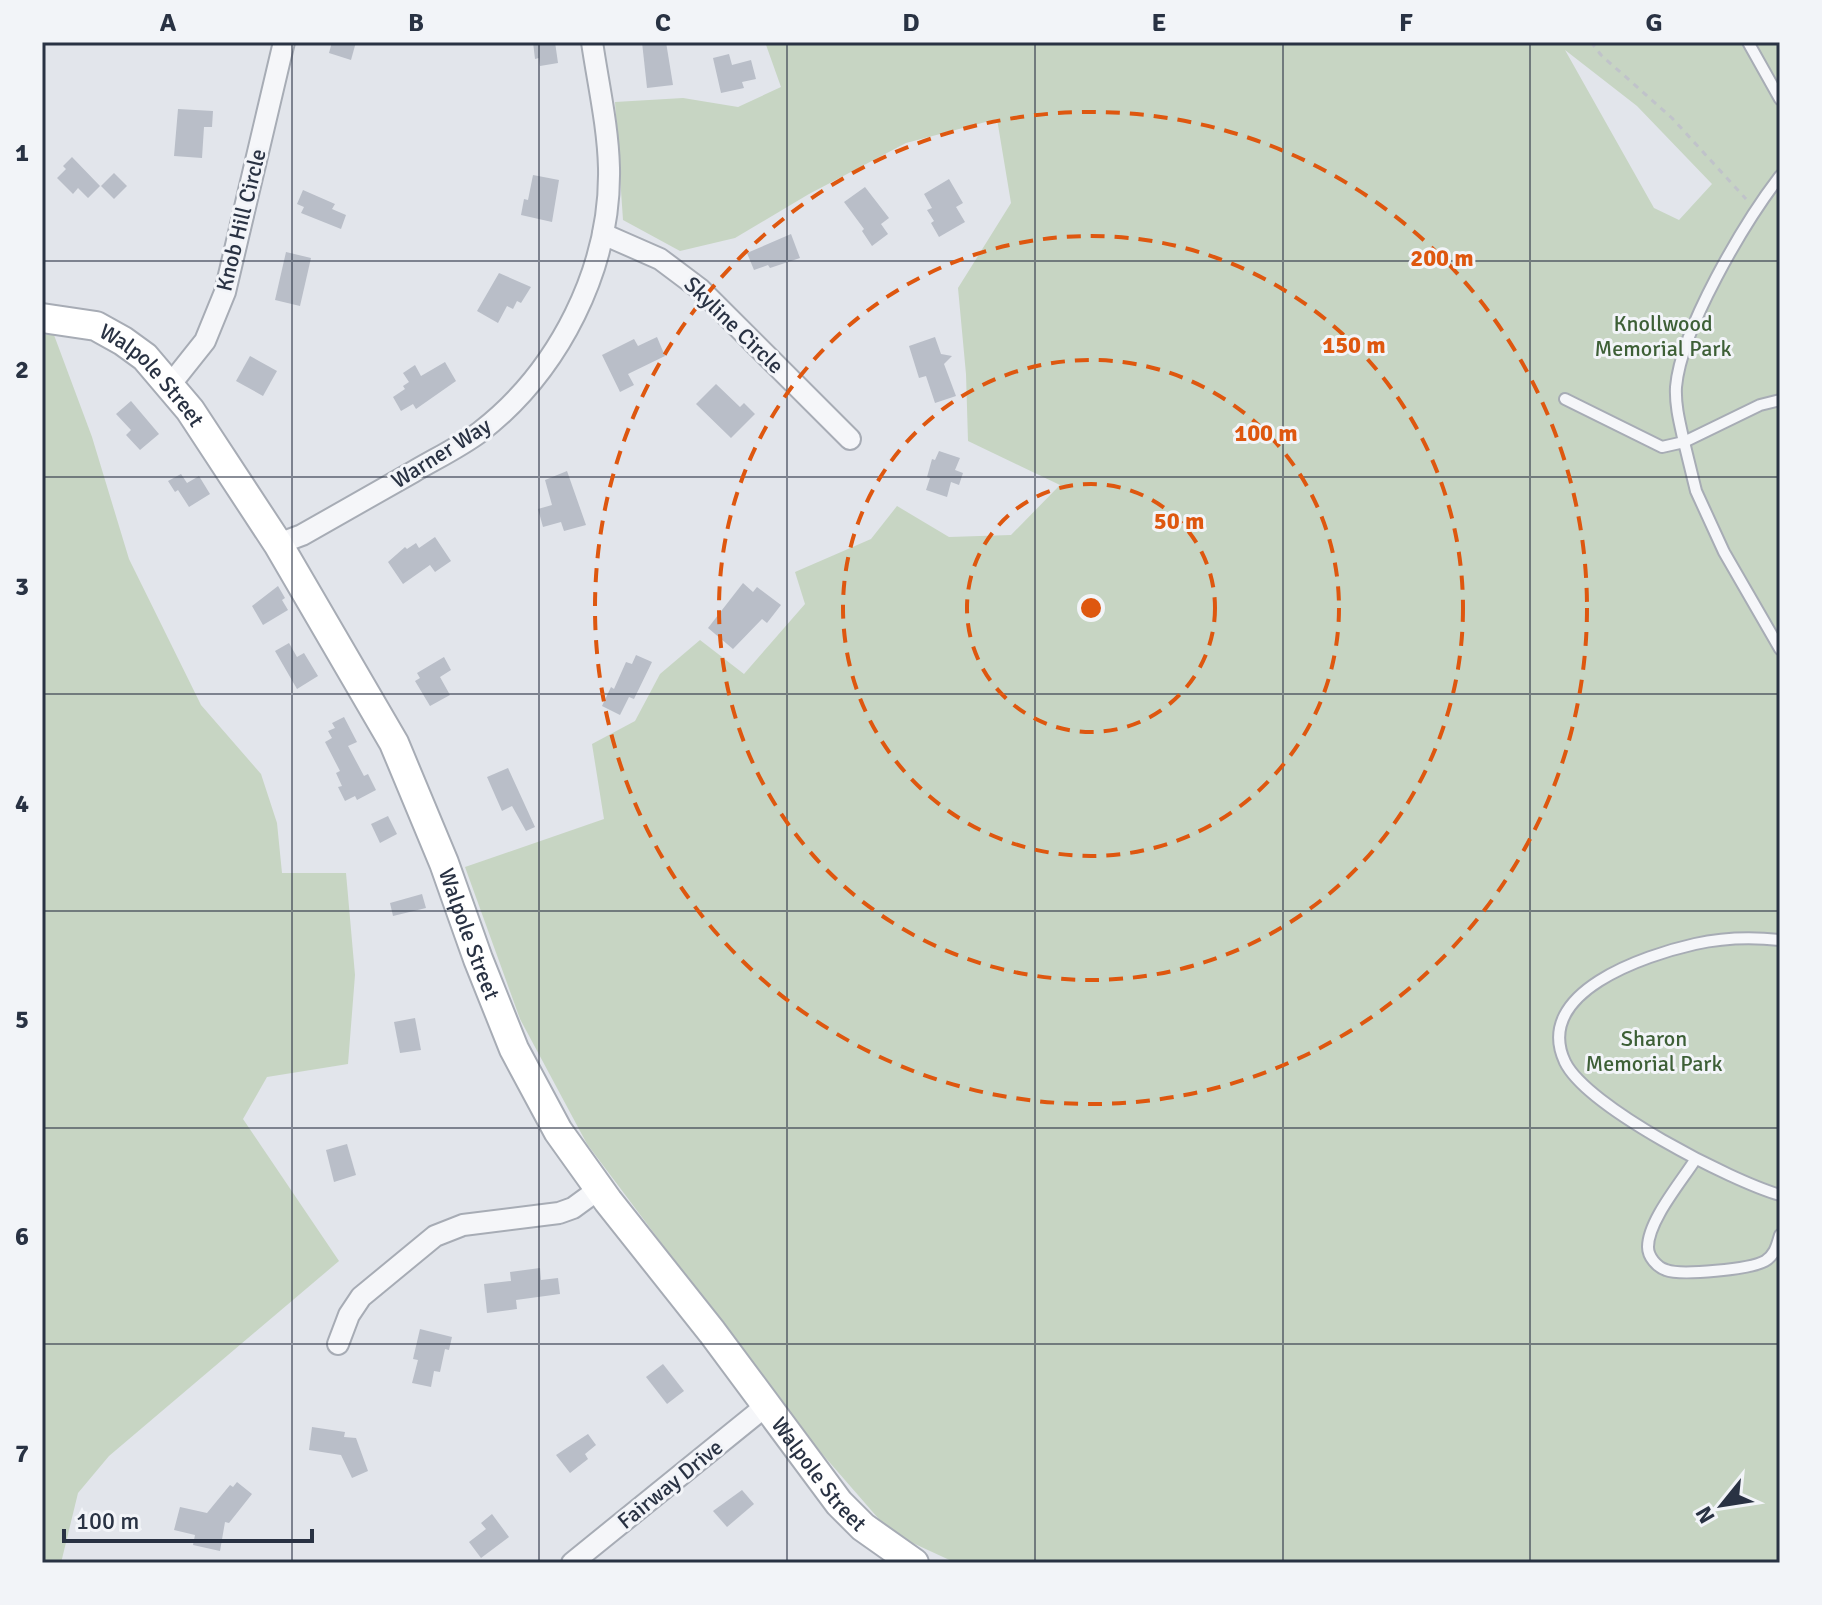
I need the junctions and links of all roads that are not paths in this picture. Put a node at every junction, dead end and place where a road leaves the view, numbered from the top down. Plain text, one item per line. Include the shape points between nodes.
1 (284, 42) edge
2 (592, 42) edge
3 (1748, 42) edge
4 (1780, 99) edge
5 (1780, 176) edge
6 (603, 234) junction
7 (42, 318) edge
8 (170, 385) junction
9 (1565, 399) dead end
10 (1780, 400) edge
11 (850, 439) dead end
12 (1684, 442) junction
13 (278, 544) junction
14 (1780, 649) edge
15 (1780, 940) edge
16 (1695, 1160) junction
17 (599, 1189) junction
18 (1780, 1195) edge
19 (1780, 1235) edge
20 (338, 1344) dead end
21 (767, 1405) junction
22 (572, 1563) edge
23 (914, 1563) edge

1 - 8 street, Knob Hill Circle via 225,292 205,341
2 - 6 street, Warner Way via 609,169
3 - 4 lane
5 - 12 lane via 1723,268 1687,342 1676,387
6 - 11 street, Skyline Circle via 660,259 700,289
6 - 13 street, Warner Way via 586,289 553,353 502,414 468,441
7 - 8 main road, Walpole Street via 96,326 145,357
8 - 13 main road, Walpole Street
9 - 12 lane via 1662,447
10 - 12 lane
12 - 14 lane via 1696,491 1724,552
13 - 17 main road, Walpole Street via 394,743 514,1049 558,1131
15 - 16 lane via 1727,939 1664,952 1599,980 1574,1001 1562,1023 1565,1062 1580,1081
16 - 18 lane
16 - 19 lane via 1655,1224 1648,1249 1657,1264 1674,1272 1755,1265 1773,1254
17 - 20 street via 559,1213 463,1225 435,1236 361,1297
17 - 21 main road, Walpole Street
21 - 22 street, Fairway Drive
21 - 23 main road, Walpole Street via 839,1503

